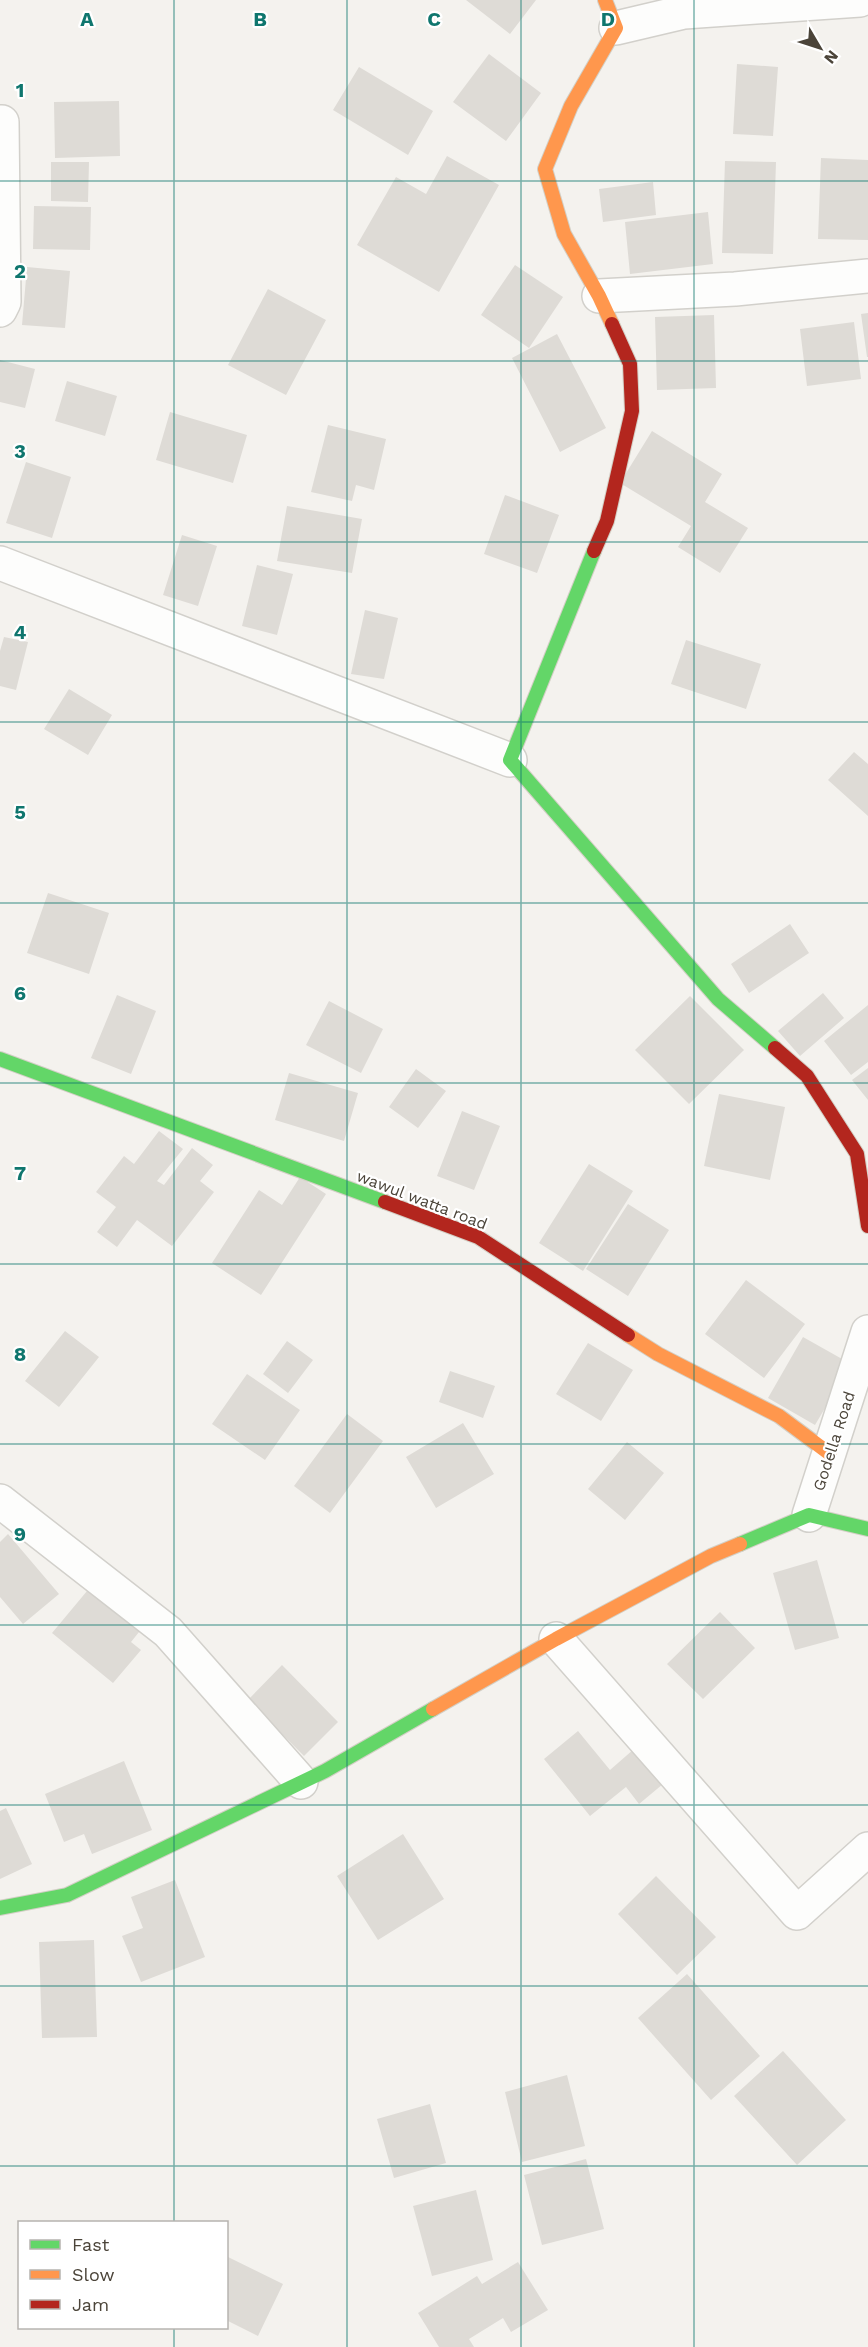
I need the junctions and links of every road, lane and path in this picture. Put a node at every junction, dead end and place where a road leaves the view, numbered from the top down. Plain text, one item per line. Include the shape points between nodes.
1 (846, 0) edge
2 (860, 0) edge
3 (610, 14) edge
4 (2, 122) dead end
5 (868, 276) edge
6 (599, 296) junction
7 (0, 310) edge
8 (0, 563) edge
9 (510, 760) junction
10 (0, 1059) edge
11 (863, 1150) edge
12 (868, 1226) edge
13 (868, 1332) edge
14 (830, 1454) junction
15 (0, 1501) edge
16 (809, 1515) junction
17 (868, 1529) edge
18 (556, 1639) junction
19 (301, 1782) junction
20 (868, 1849) edge
21 (0, 1908) edge

1 - 2 street
1 - 3 street
3 - 6 street via 545,168 564,234
4 - 7 street via 4,302
5 - 6 street via 735,290
6 - 9 street via 630,364 632,411 607,521
8 - 9 street
9 - 11 street via 718,999 807,1076
10 - 14 street, wawul watta road via 478,1237 658,1354 779,1416
11 - 12 street
13 - 14 street, Godella Road
14 - 16 street, Godella Road
15 - 19 street via 168,1632
16 - 17 street
16 - 18 street via 711,1556
18 - 19 street
18 - 20 street via 796,1913
19 - 21 street via 67,1895

